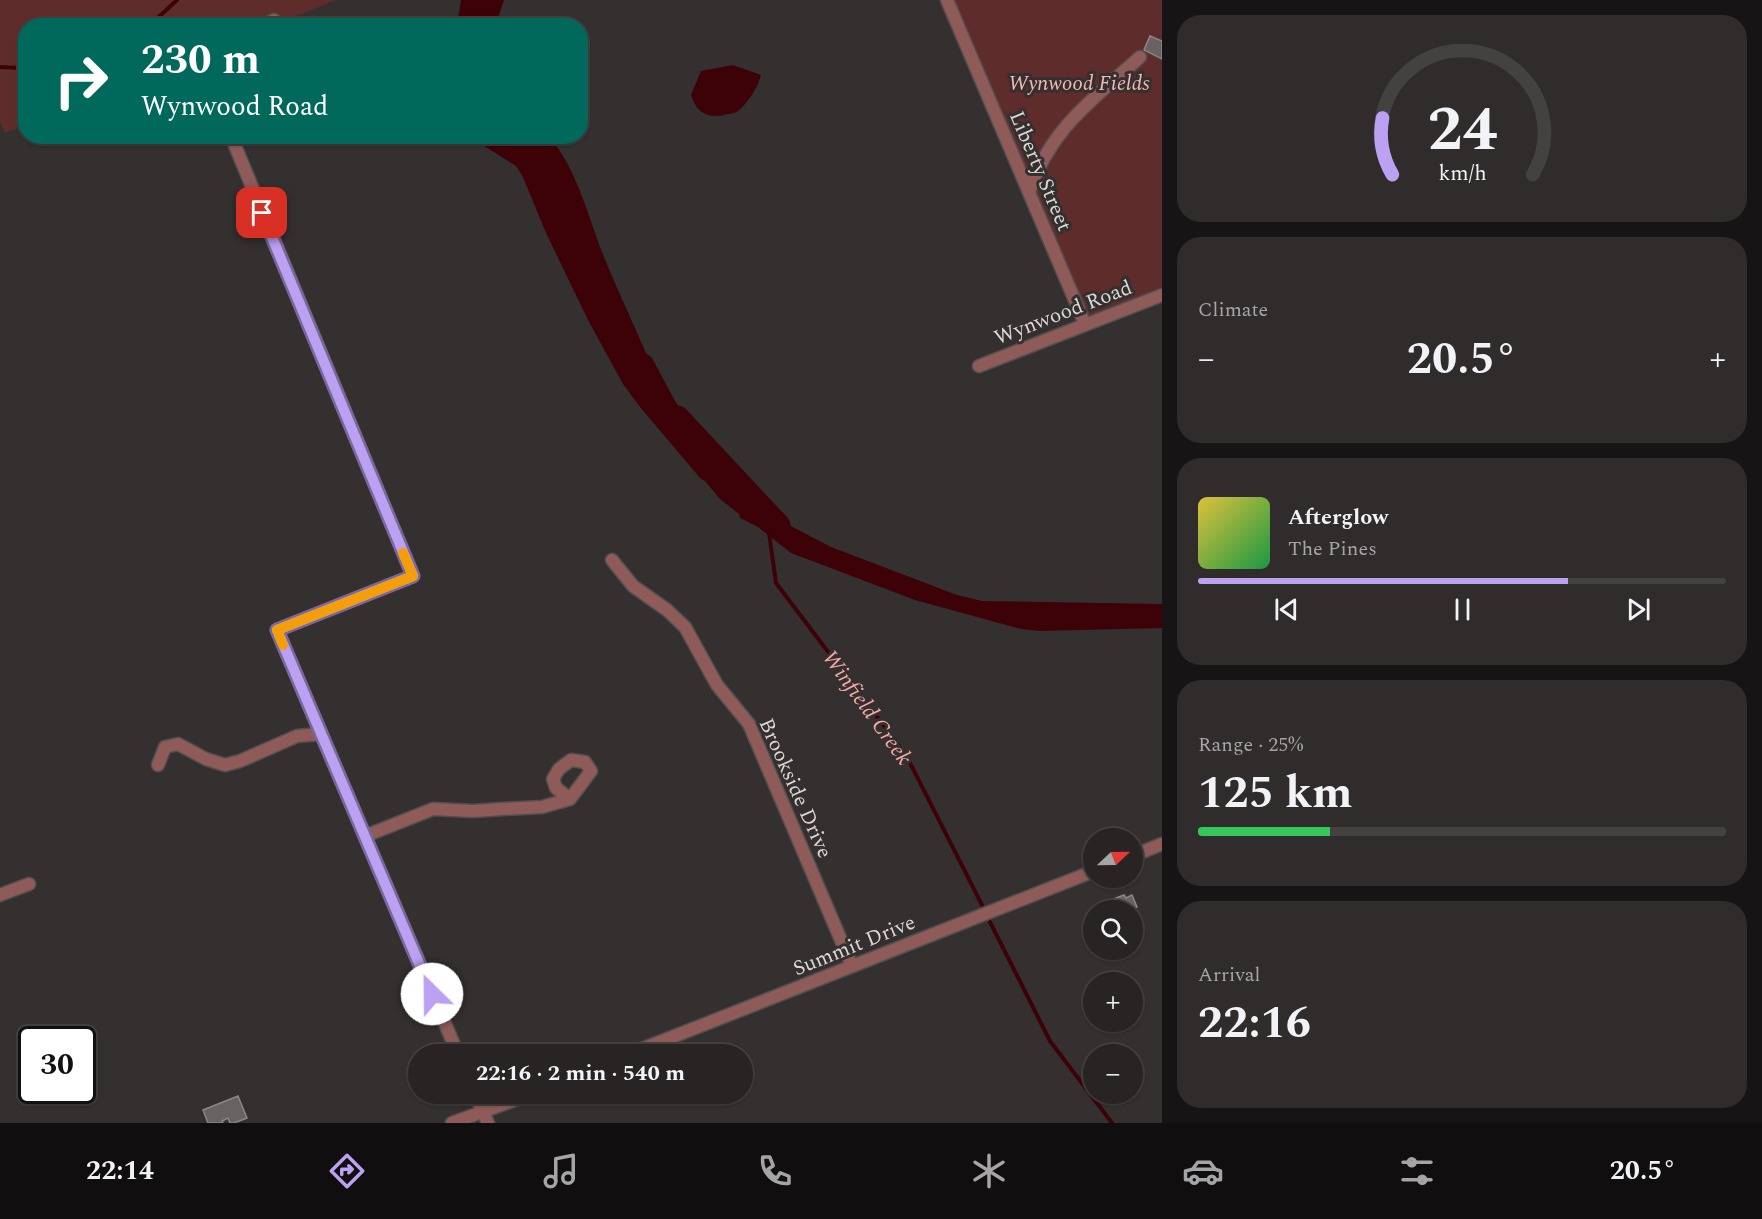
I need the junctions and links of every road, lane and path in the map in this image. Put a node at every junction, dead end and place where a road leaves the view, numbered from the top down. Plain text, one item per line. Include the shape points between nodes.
1 (947, 0) edge
2 (1140, 57) dead end
3 (234, 144) edge
4 (1029, 192) junction
5 (1162, 295) edge
6 (1085, 324) junction
7 (979, 366) dead end
8 (612, 560) dead end
9 (316, 722) junction
10 (321, 734) junction
11 (297, 736) junction
12 (158, 765) dead end
13 (570, 799) dead end
14 (365, 836) junction
15 (1162, 844) edge
16 (1143, 852) edge
17 (1083, 875) edge
18 (29, 884) dead end
19 (0, 895) edge
20 (852, 966) junction
21 (454, 1044) edge
22 (654, 1044) edge
23 (511, 1104) edge
24 (485, 1117) edge
25 (452, 1123) edge

1 - 4 street, Liberty Street
2 - 4 street via 1061,131 1045,153
3 - 9 street via 413,576 277,630
4 - 6 street, Liberty Street
5 - 6 street, Wynwood Road
6 - 7 street, Wynwood Road
8 - 20 street, Brookside Drive via 633,586 685,627 717,685 749,724
9 - 10 street
9 - 11 street
10 - 11 street
10 - 14 street
11 - 12 street via 225,765 178,744 172,745 165,747
13 - 14 street via 542,807 433,809
14 - 21 street
15 - 16 street
17 - 20 street, Summit Drive
18 - 19 street
20 - 22 street, Summit Drive
23 - 24 street
24 - 25 street

